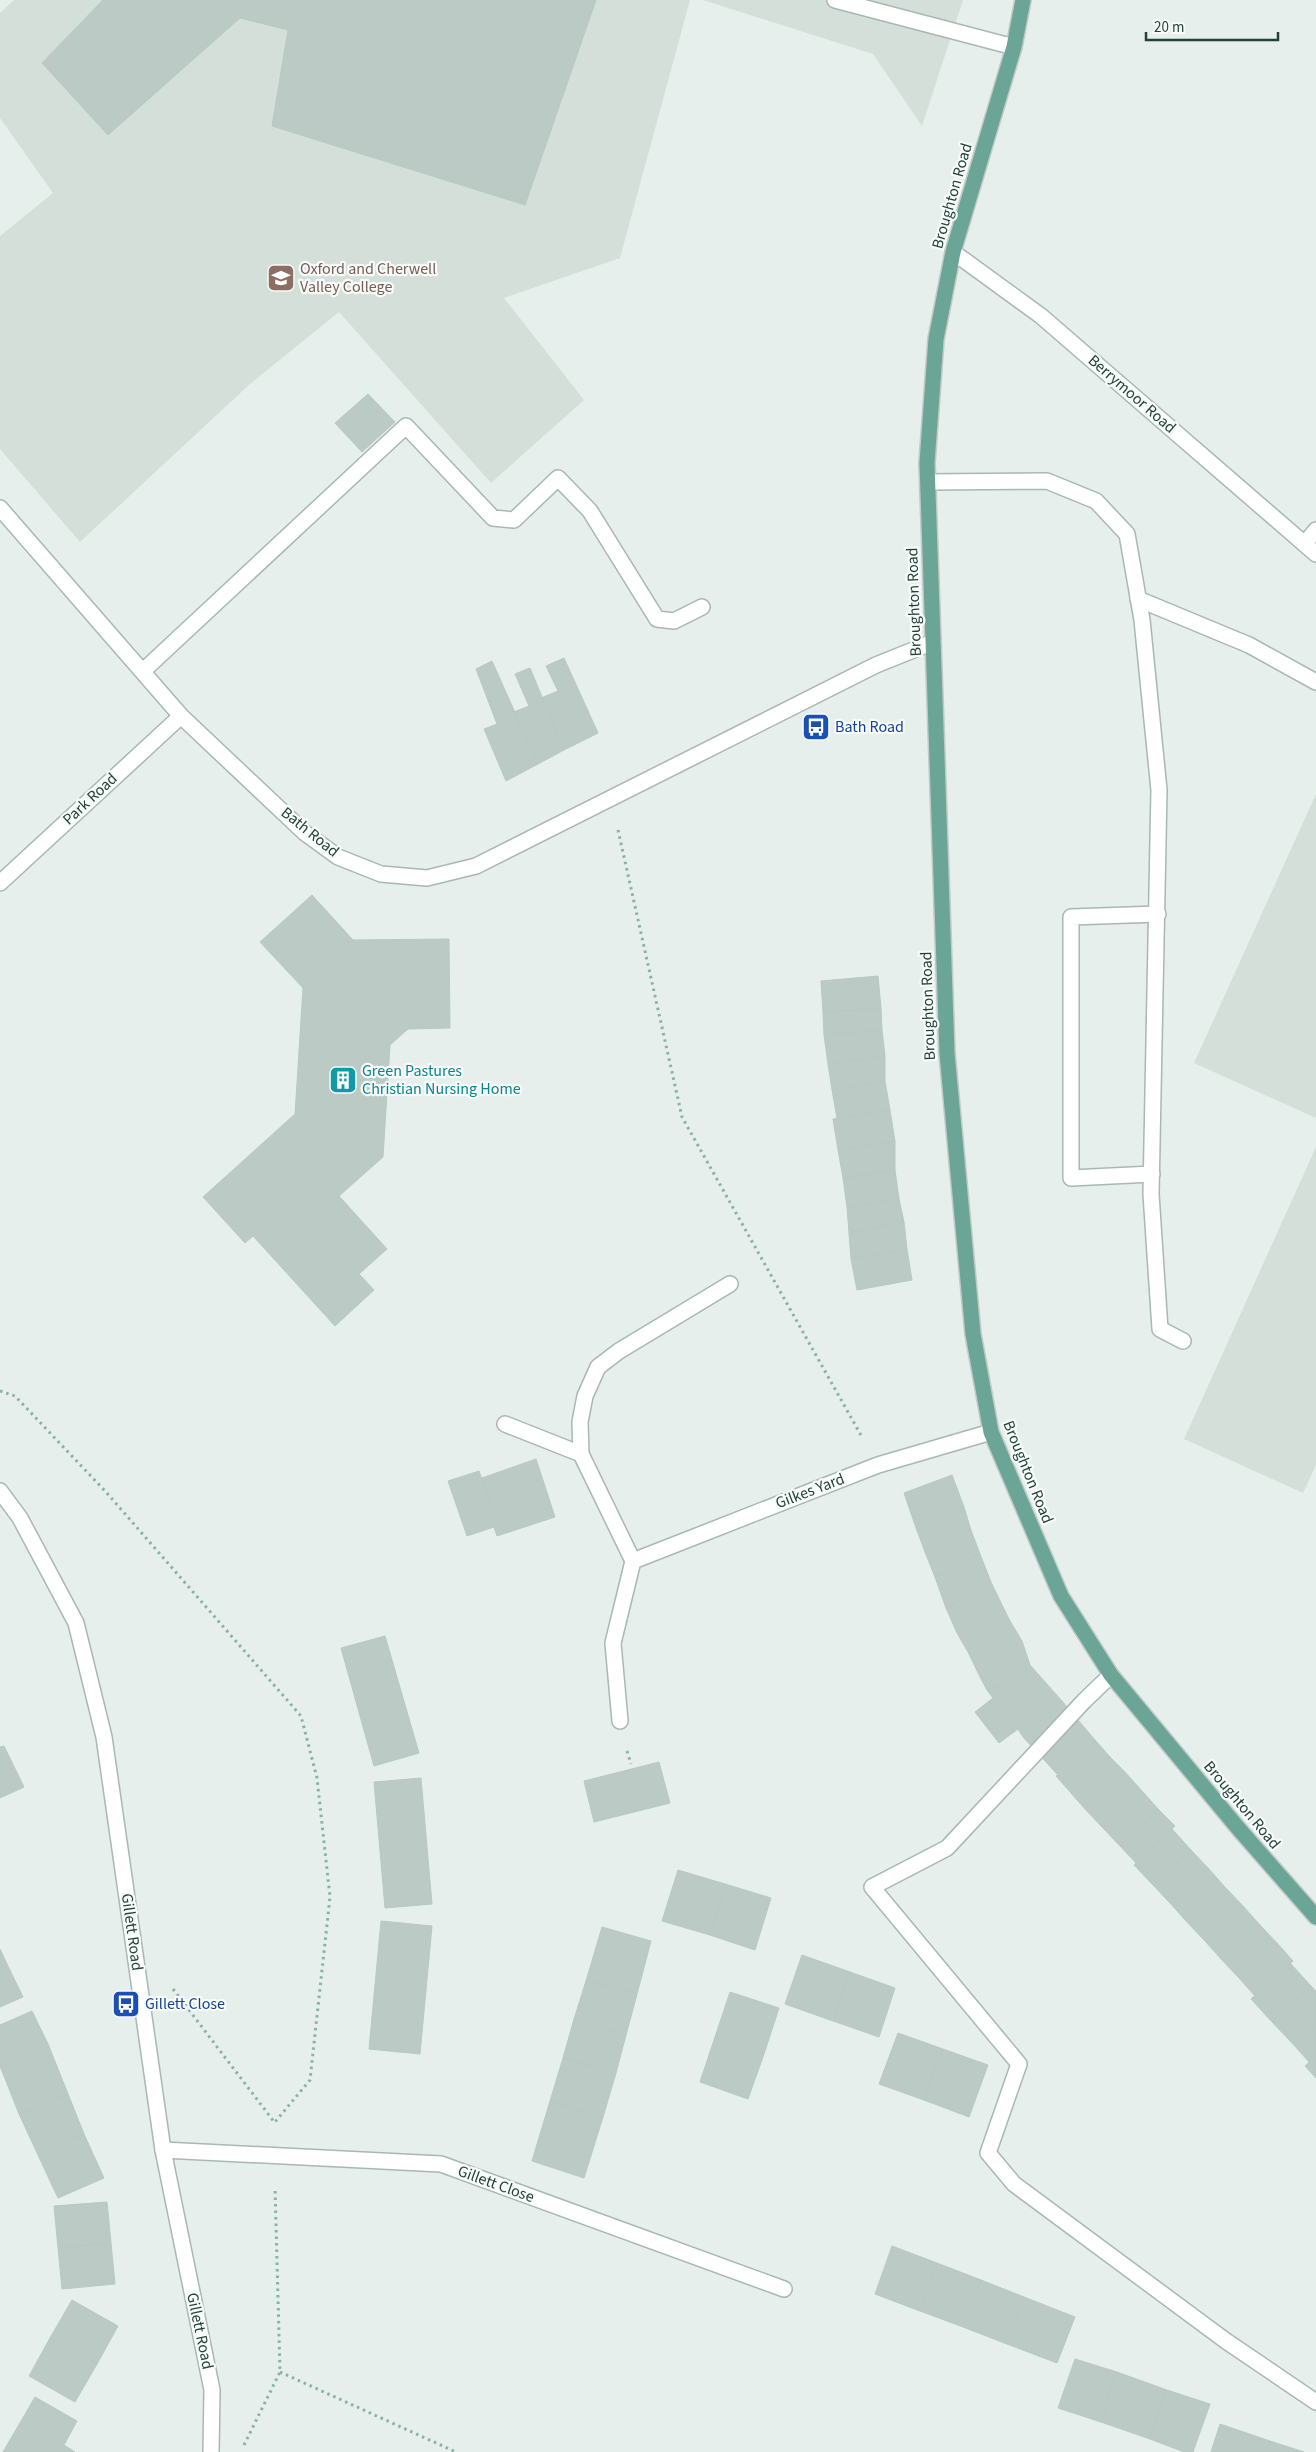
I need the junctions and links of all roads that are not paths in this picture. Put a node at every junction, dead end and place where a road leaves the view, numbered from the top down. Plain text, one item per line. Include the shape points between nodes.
1 (835, 0) edge
2 (1023, 0) edge
3 (1014, 47) junction
4 (953, 252) junction
5 (928, 482) junction
6 (0, 508) edge
7 (1316, 530) edge
8 (1305, 543) junction
9 (1316, 554) edge
10 (1138, 599) junction
11 (702, 607) dead end
12 (933, 642) junction
13 (143, 671) junction
14 (1316, 682) edge
15 (181, 716) junction
16 (0, 883) edge
17 (1158, 914) junction
18 (1152, 1174) junction
19 (730, 1284) dead end
20 (1183, 1341) dead end
21 (505, 1424) dead end
22 (991, 1432) junction
23 (581, 1454) junction
24 (0, 1491) edge
25 (633, 1561) junction
26 (1111, 1675) junction
27 (620, 1721) dead end
28 (1316, 1916) edge
29 (163, 2150) junction
30 (784, 2289) dead end
31 (1316, 2402) edge
32 (211, 2452) edge

1 - 3 street
2 - 3 main road, Broughton Road
3 - 4 main road, Broughton Road
4 - 5 main road, Broughton Road via 936,339
4 - 8 street, Berrymoor Road via 1041,316
5 - 10 street via 1047,481 1096,500 1127,534
5 - 12 main road, Broughton Road
6 - 13 street, Bath Road
7 - 8 street
8 - 9 street, Berrymoor Road
10 - 14 street via 1250,645
10 - 17 street via 1159,790
11 - 13 street via 674,621 657,619 590,511 558,478 514,520 493,518 406,426
12 - 15 street, Bath Road via 876,665 476,866 427,878 381,874 338,857 306,833
12 - 22 main road, Broughton Road via 947,1053 973,1334
13 - 15 street, Bath Road
15 - 16 street, Park Road
17 - 18 street
17 - 18 street via 1071,917 1071,1178
18 - 20 street via 1160,1329
19 - 23 street via 598,1367 585,1396 580,1422
21 - 23 street
22 - 25 street, Gilkes Yard via 878,1465
22 - 26 main road, Broughton Road via 1061,1596
23 - 25 street
24 - 29 street, Gillett Road via 20,1518 76,1623 104,1737
25 - 27 street via 613,1643
26 - 28 main road, Broughton Road
26 - 31 street via 947,1848 872,1887 1020,2064 988,2153 1014,2184 1226,2341
29 - 30 street, Gillett Close via 441,2164
29 - 32 street, Gillett Road via 212,2390

